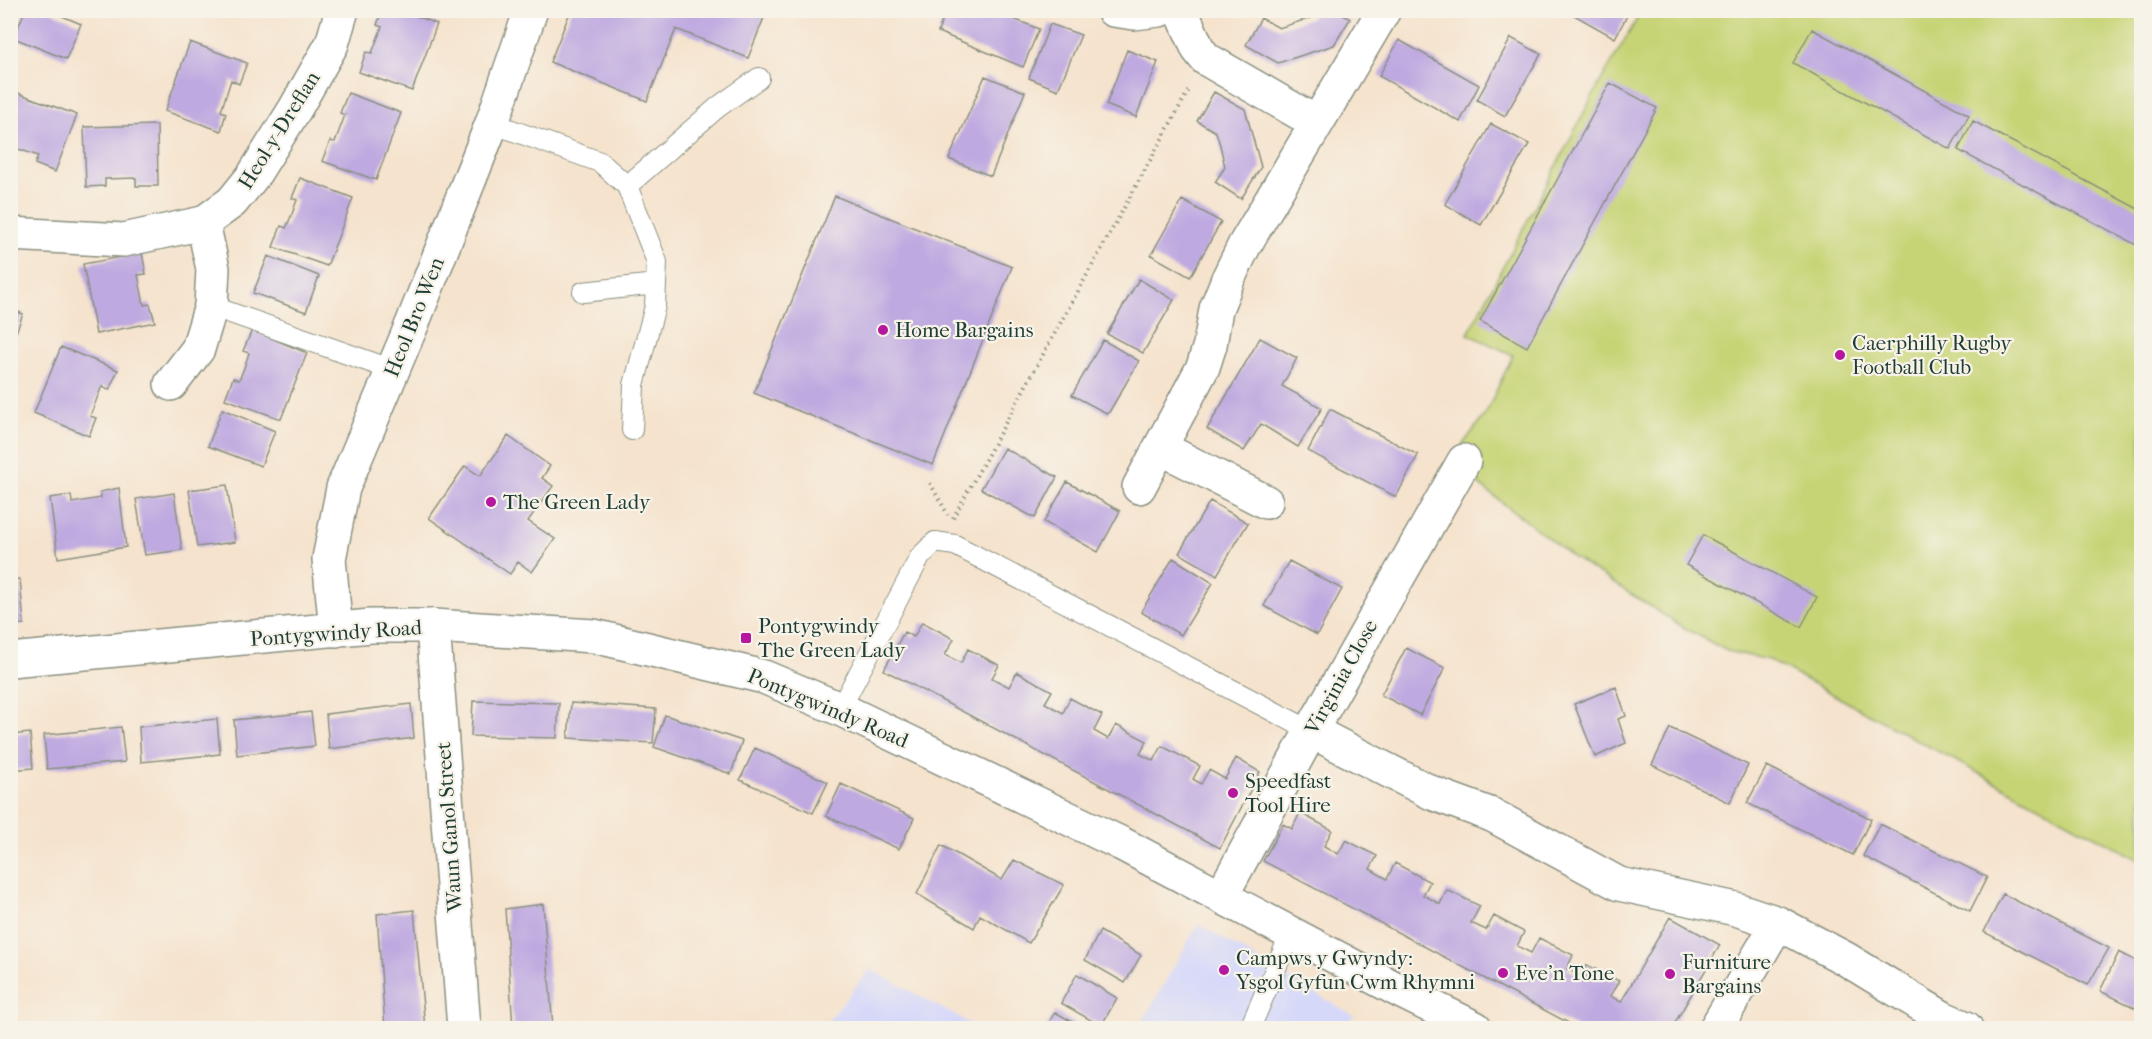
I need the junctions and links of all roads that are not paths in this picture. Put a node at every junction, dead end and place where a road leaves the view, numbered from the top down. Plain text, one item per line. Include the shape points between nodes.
1 (342, 10) edge
2 (531, 10) edge
3 (1113, 10) edge
4 (1159, 10) edge
5 (1181, 10) edge
6 (1384, 10) edge
7 (759, 78) dead end
8 (492, 123) junction
9 (1317, 123) junction
10 (627, 186) junction
11 (203, 224) junction
12 (10, 234) edge
13 (656, 284) junction
14 (583, 292) dead end
15 (211, 306) junction
16 (393, 370) junction
17 (171, 384) dead end
18 (632, 430) dead end
19 (1161, 448) junction
20 (1464, 461) dead end
21 (1139, 487) dead end
22 (1266, 502) dead end
23 (434, 627) junction
24 (336, 630) junction
25 (10, 660) edge
26 (840, 709) junction
27 (1311, 731) junction
28 (1222, 895) junction
29 (1778, 923) junction
30 (1291, 933) junction
31 (464, 1029) edge
32 (1250, 1029) edge
33 (1475, 1029) edge
34 (1716, 1029) edge
35 (1966, 1029) edge

1 - 11 street, Heol-y-Dreflan via 332,44 252,176 232,202
2 - 8 street, Heol Bro Wen
3 - 4 street
5 - 9 street via 1206,59
6 - 9 street
7 - 10 lane via 718,107
8 - 10 lane via 600,162
8 - 16 street, Heol Bro Wen
9 - 19 street via 1228,279 1216,309 1203,367
10 - 13 lane via 657,262
11 - 12 street, Heol-y-Dreflan via 124,240
11 - 15 street via 213,269
13 - 14 lane
13 - 18 lane via 655,306 634,385
15 - 16 lane
15 - 17 street via 198,349
16 - 24 street, Heol Bro Wen via 343,488 329,559
19 - 21 street
19 - 22 street
20 - 27 street, Virginia Close
23 - 24 street, Pontygwindy Road
23 - 26 street, Pontygwindy Road via 594,636 764,677
23 - 31 street, Waun Ganol Street
24 - 25 street, Pontygwindy Road
26 - 27 lane via 920,557 935,542 955,545
26 - 28 street, Pontygwindy Road
27 - 28 street, Virginia Close
27 - 29 street via 1432,793 1492,815 1619,884 1736,909
28 - 30 street, Pontygwindy Road
29 - 34 street
29 - 35 street
30 - 32 lane
30 - 33 street, Pontygwindy Road

